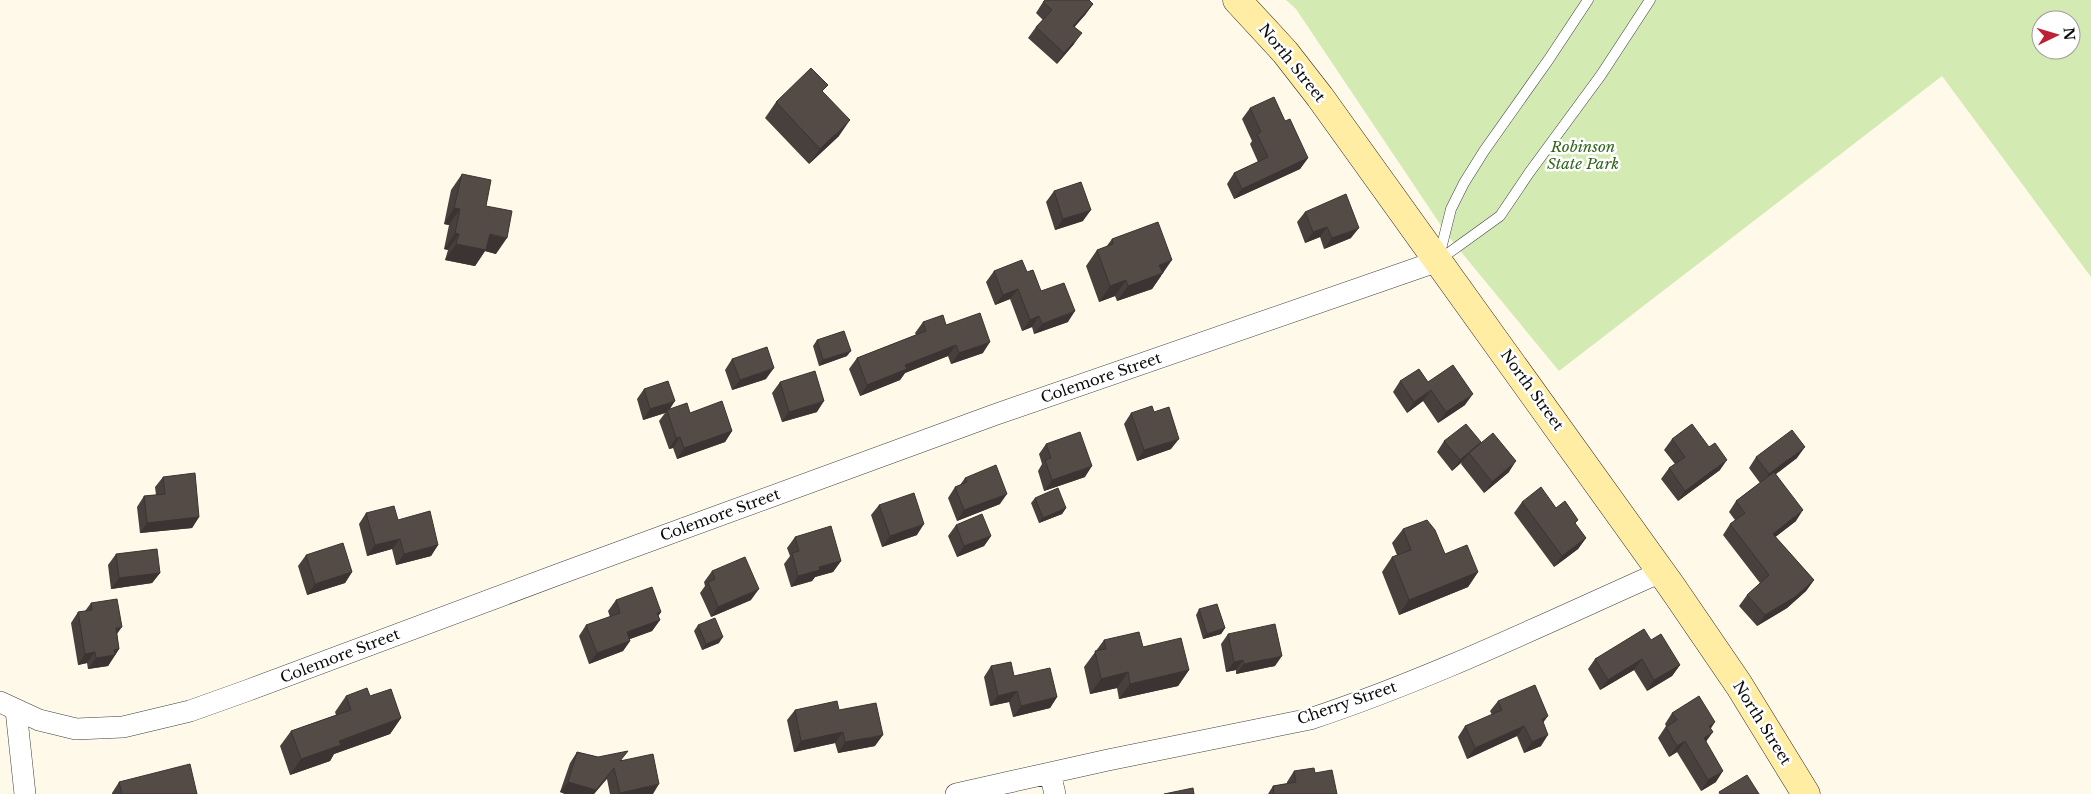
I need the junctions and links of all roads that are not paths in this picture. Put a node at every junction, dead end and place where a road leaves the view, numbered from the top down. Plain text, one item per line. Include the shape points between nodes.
1 (1237, 0) edge
2 (1588, 0) edge
3 (1650, 0) edge
4 (1438, 261) junction
5 (1661, 572) junction
6 (8, 706) edge
7 (1050, 773) junction
8 (24, 794) edge
9 (956, 794) edge
10 (1054, 794) edge
11 (1806, 794) edge

1 - 4 main road, North Street via 1314,89
2 - 4 lane via 1464,183 1451,209
3 - 4 lane via 1601,75 1500,216
4 - 5 main road, North Street
4 - 6 street, Colemore Street via 994,415 190,710 142,723 90,729 50,724
5 - 7 street, Cherry Street via 1478,653 1318,716
5 - 11 main road, North Street via 1739,684
6 - 8 street
7 - 9 street, Cherry Street
7 - 10 street

